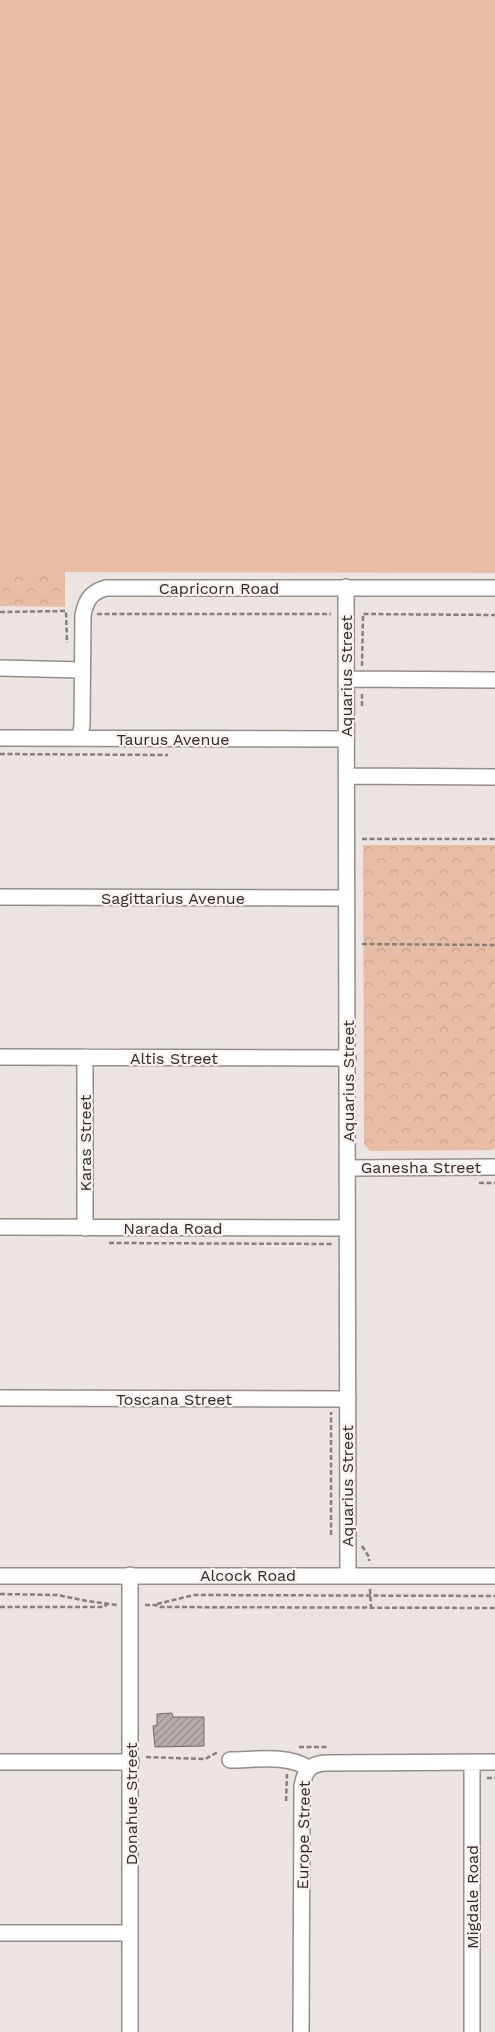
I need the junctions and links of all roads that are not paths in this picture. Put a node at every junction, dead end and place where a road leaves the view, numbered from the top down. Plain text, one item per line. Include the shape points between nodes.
1 (346, 587) junction
2 (495, 588) edge
3 (0, 668) edge
4 (82, 670) junction
5 (346, 679) junction
6 (495, 680) edge
7 (0, 738) edge
8 (80, 738) junction
9 (346, 740) junction
10 (347, 776) junction
11 (495, 777) edge
12 (0, 897) edge
13 (346, 898) junction
14 (0, 1056) edge
15 (85, 1057) junction
16 (348, 1058) junction
17 (495, 1167) edge
18 (347, 1168) junction
19 (0, 1228) edge
20 (85, 1228) junction
21 (347, 1228) junction
22 (0, 1398) edge
23 (348, 1399) junction
24 (130, 1575) junction
25 (0, 1576) edge
26 (348, 1576) junction
27 (495, 1576) edge
28 (225, 1755) road end
29 (0, 1762) edge
30 (131, 1762) junction
31 (472, 1762) junction
32 (495, 1762) edge
33 (308, 1768) junction
34 (0, 1933) edge
35 (130, 1933) junction
36 (130, 2032) edge
37 (301, 2032) edge
38 (472, 2032) edge

1 - 2 street, Capricorn Road
1 - 4 street, Capricorn Road via 98,590 87,599 84,607
1 - 5 street, Aquarius Street
3 - 4 street
4 - 8 street, Capricorn Road
5 - 6 street
5 - 9 street, Aquarius Street
7 - 8 street, Taurus Avenue
8 - 9 street, Taurus Avenue
9 - 10 street, Aquarius Street
10 - 11 street
10 - 13 street, Aquarius Street
12 - 13 street, Sagittarius Avenue
13 - 16 street, Aquarius Street
14 - 15 street, Altis Street
15 - 16 street, Altis Street
15 - 20 street, Karas Street
16 - 18 street, Aquarius Street
17 - 18 street, Ganesha Street
18 - 21 street, Aquarius Street
19 - 20 street, Narada Road
20 - 21 street, Narada Road
21 - 23 street, Aquarius Street
22 - 23 street, Toscana Street
23 - 26 street, Aquarius Street
24 - 25 street, Alcock Road
24 - 26 street, Alcock Road
24 - 30 street, Donahue Street
26 - 27 street, Alcock Road
28 - 33 street via 285,1760
29 - 30 street
30 - 35 street, Donahue Street
31 - 32 street, Europe Street
31 - 33 street, Europe Street via 325,1763
31 - 38 street, Migdale Road
33 - 37 street, Europe Street via 302,1787
34 - 35 street
35 - 36 street, Donahue Street

